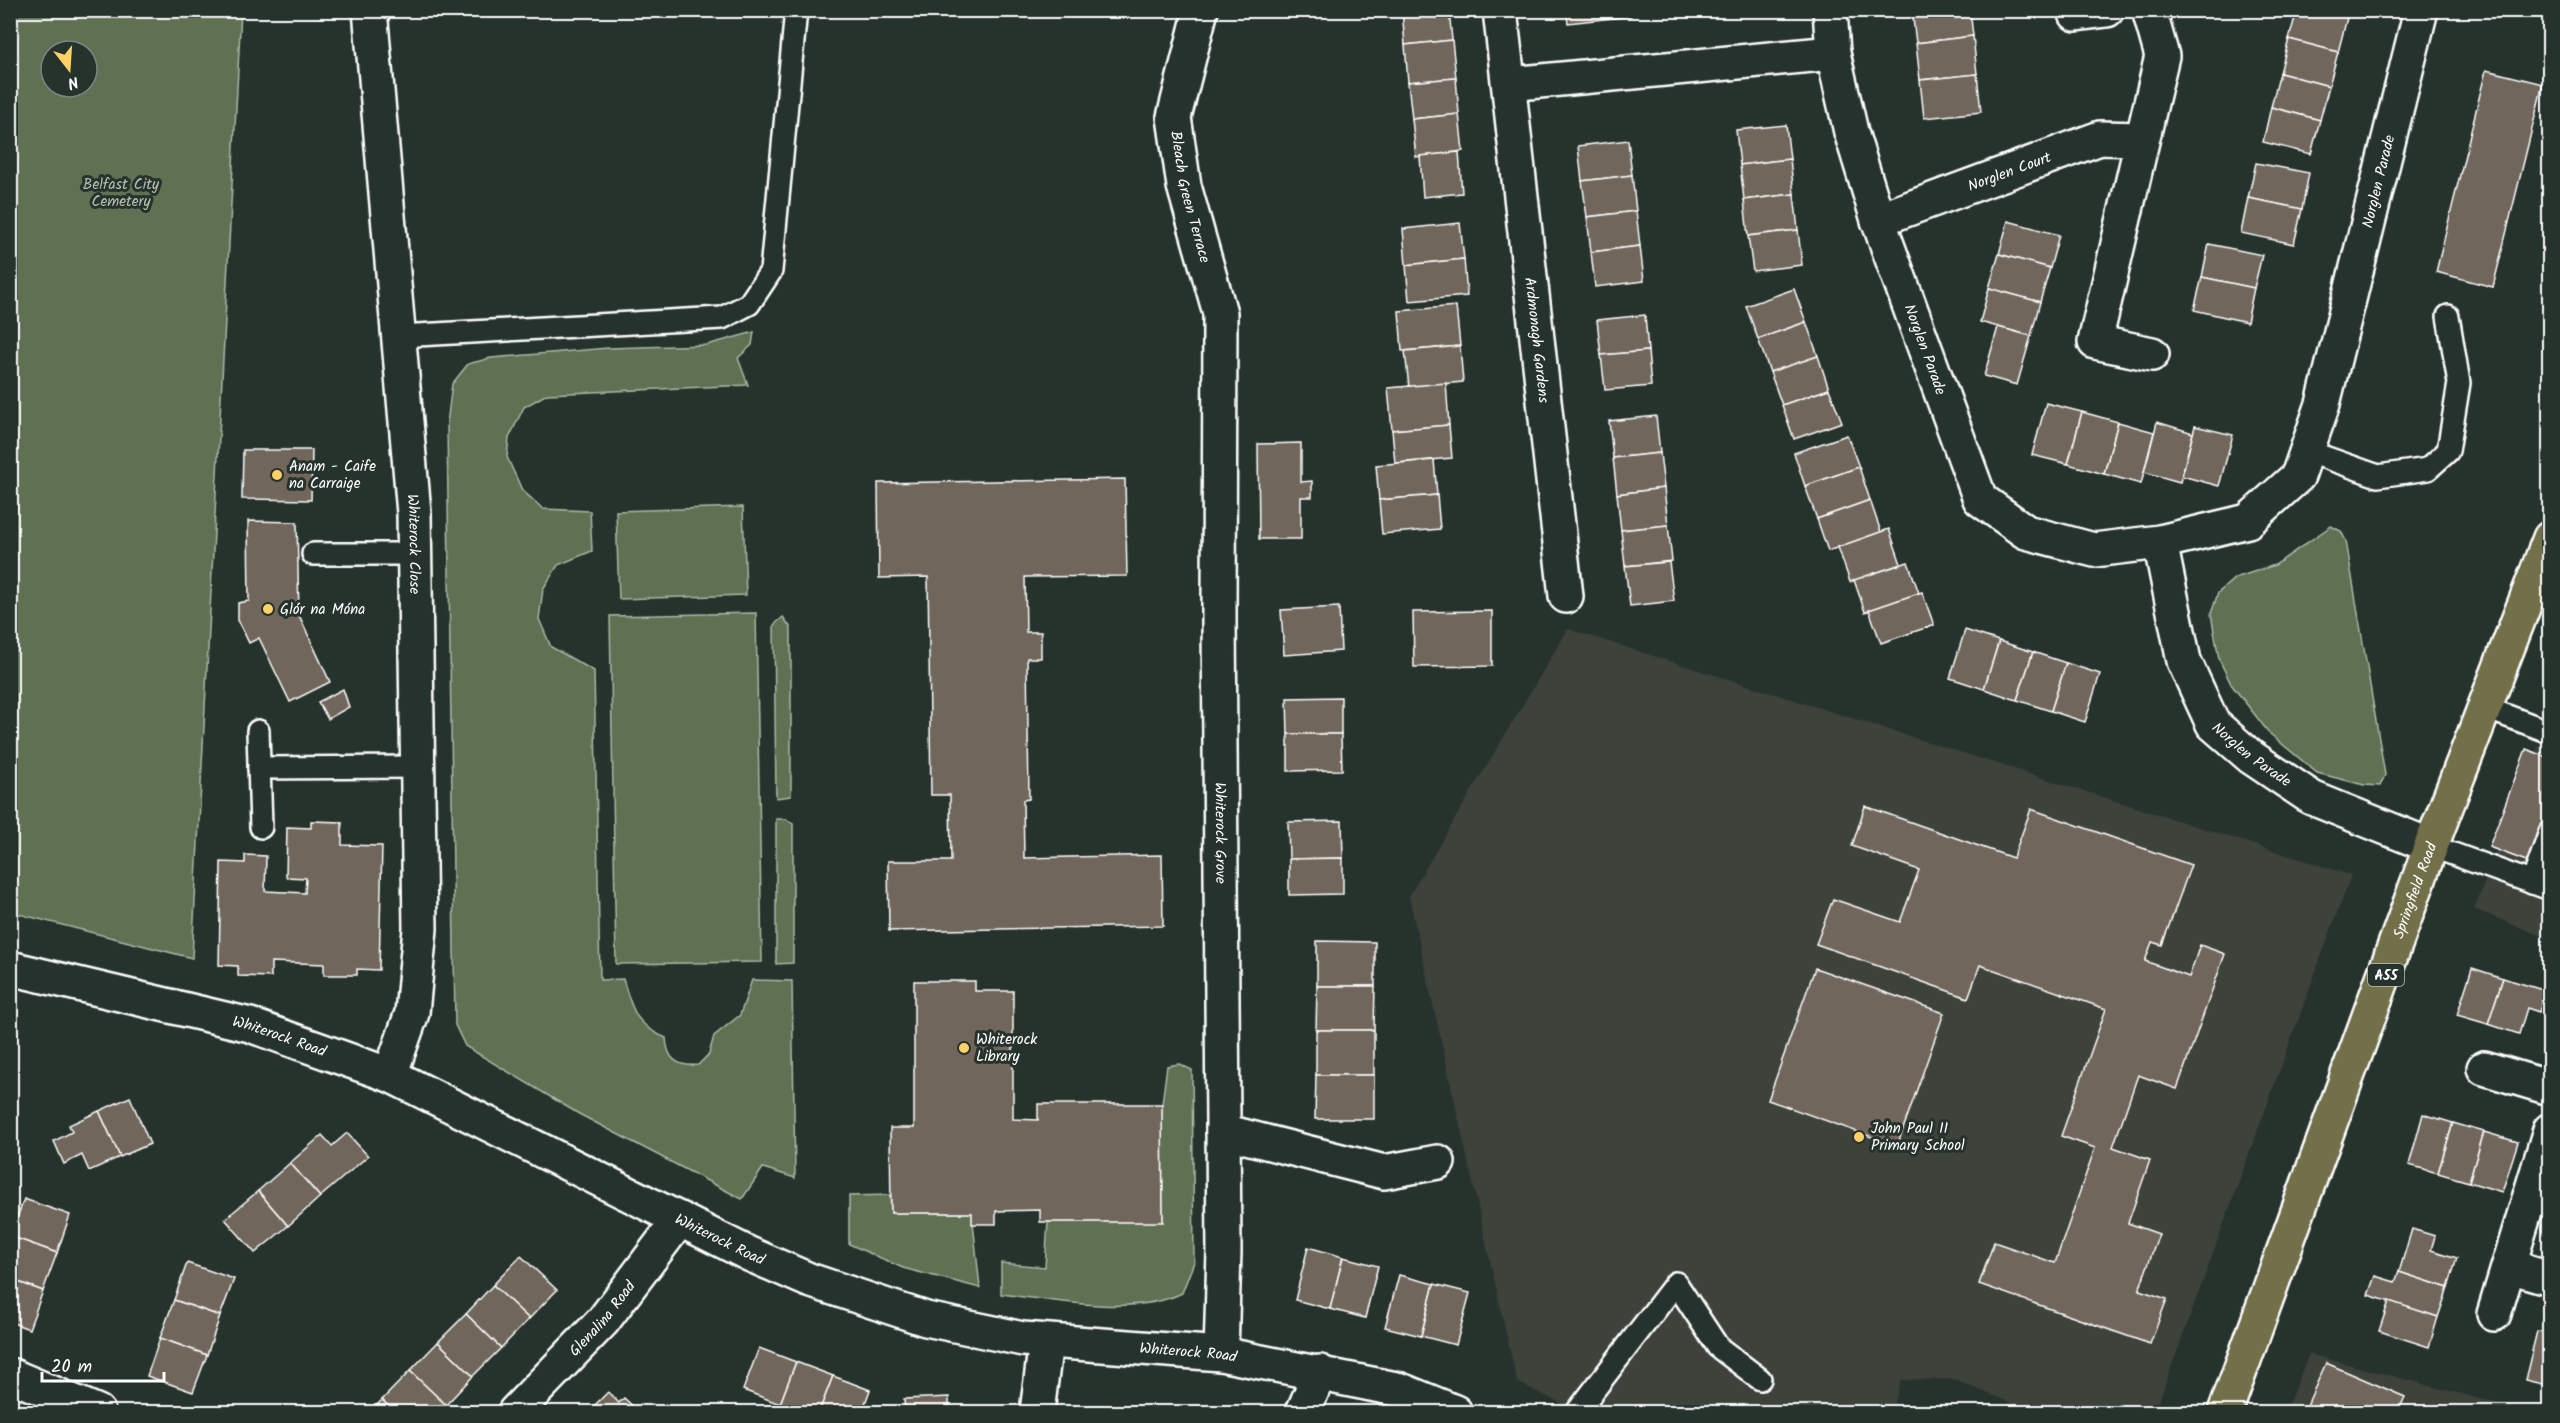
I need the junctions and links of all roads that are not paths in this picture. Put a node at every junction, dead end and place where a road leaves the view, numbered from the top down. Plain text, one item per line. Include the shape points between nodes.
1 (370, 10) edge
2 (796, 10) edge
3 (1201, 10) edge
4 (1500, 10) edge
5 (1830, 10) edge
6 (2149, 10) edge
7 (2421, 10) edge
8 (1833, 53) junction
9 (1509, 84) junction
10 (2141, 139) junction
11 (1878, 220) junction
12 (1220, 313) joint
13 (2448, 316) dead end
14 (399, 336) junction
15 (2152, 354) dead end
16 (2307, 451) junction
17 (2550, 538) edge
18 (2160, 542) junction
19 (313, 554) dead end
20 (414, 554) junction
21 (1566, 596) dead end
22 (2486, 708) junction
23 (258, 731) dead end
24 (2550, 732) edge
25 (418, 767) junction
26 (260, 768) junction
27 (261, 827) dead end
28 (2550, 832) edge
29 (2431, 846) junction
30 (2541, 886) edge
31 (10, 968) edge
32 (2484, 1068) dead end
33 (390, 1075) junction
34 (2550, 1088) edge
35 (2550, 1130) edge
36 (1223, 1131) junction
37 (1438, 1162) dead end
38 (680, 1219) junction
39 (2509, 1266) junction
40 (2550, 1278) edge
41 (2494, 1314) dead end
42 (1046, 1341) junction
43 (1221, 1354) junction
44 (1320, 1372) junction
45 (10, 1375) edge
46 (1760, 1379) dead end
47 (98, 1413) edge
48 (514, 1413) edge
49 (1037, 1413) edge
50 (1303, 1413) edge
51 (1455, 1413) edge
52 (1577, 1413) edge
53 (2225, 1413) edge

1 - 14 street, Whiterock Close
2 - 14 lane via 771,271 749,304 722,318
3 - 12 street, Bleach Green Terrace via 1174,117 1184,186
4 - 9 street, Ardmonagh Gardens
5 - 8 street, Norglen Parade
6 - 10 street via 2162,56
7 - 16 street, Norglen Parade via 2326,393
8 - 9 street
8 - 11 street, Norglen Parade via 1851,132
9 - 21 street, Ardmonagh Gardens
10 - 11 street, Norglen Court via 2100,138
10 - 15 street via 2095,342
11 - 18 street, Norglen Parade via 1980,499 2026,532 2094,550
12 - 36 street, Whiterock Grove
13 - 16 lane via 2458,383 2448,451 2428,469 2378,476
14 - 20 street, Whiterock Close
16 - 18 street, Norglen Parade via 2298,476 2248,521
17 - 22 highway, Springfield Road / A55
18 - 29 street, Norglen Parade via 2184,661 2213,723 2251,757 2312,798
19 - 20 lane
20 - 25 street, Whiterock Close
22 - 24 lane
22 - 29 highway, Springfield Road / A55
23 - 26 lane
25 - 26 lane
25 - 33 street, Whiterock Close via 420,928 412,1013
26 - 27 lane
28 - 30 lane
29 - 30 lane
29 - 53 highway, Springfield Road / A55
31 - 33 street, Whiterock Road via 250,1025
32 - 34 street
33 - 38 street, Whiterock Road
35 - 39 street
36 - 37 street via 1384,1173
36 - 43 street, Whiterock Grove
38 - 42 street, Whiterock Road via 809,1280 926,1319
38 - 48 street, Glenalina Road via 603,1321
39 - 40 street
39 - 41 street
42 - 43 street, Whiterock Road
42 - 49 street
43 - 44 street, Whiterock Road
44 - 50 street
44 - 51 street, Whiterock Road via 1401,1390
45 - 47 street
46 - 52 lane via 1718,1347 1676,1283

